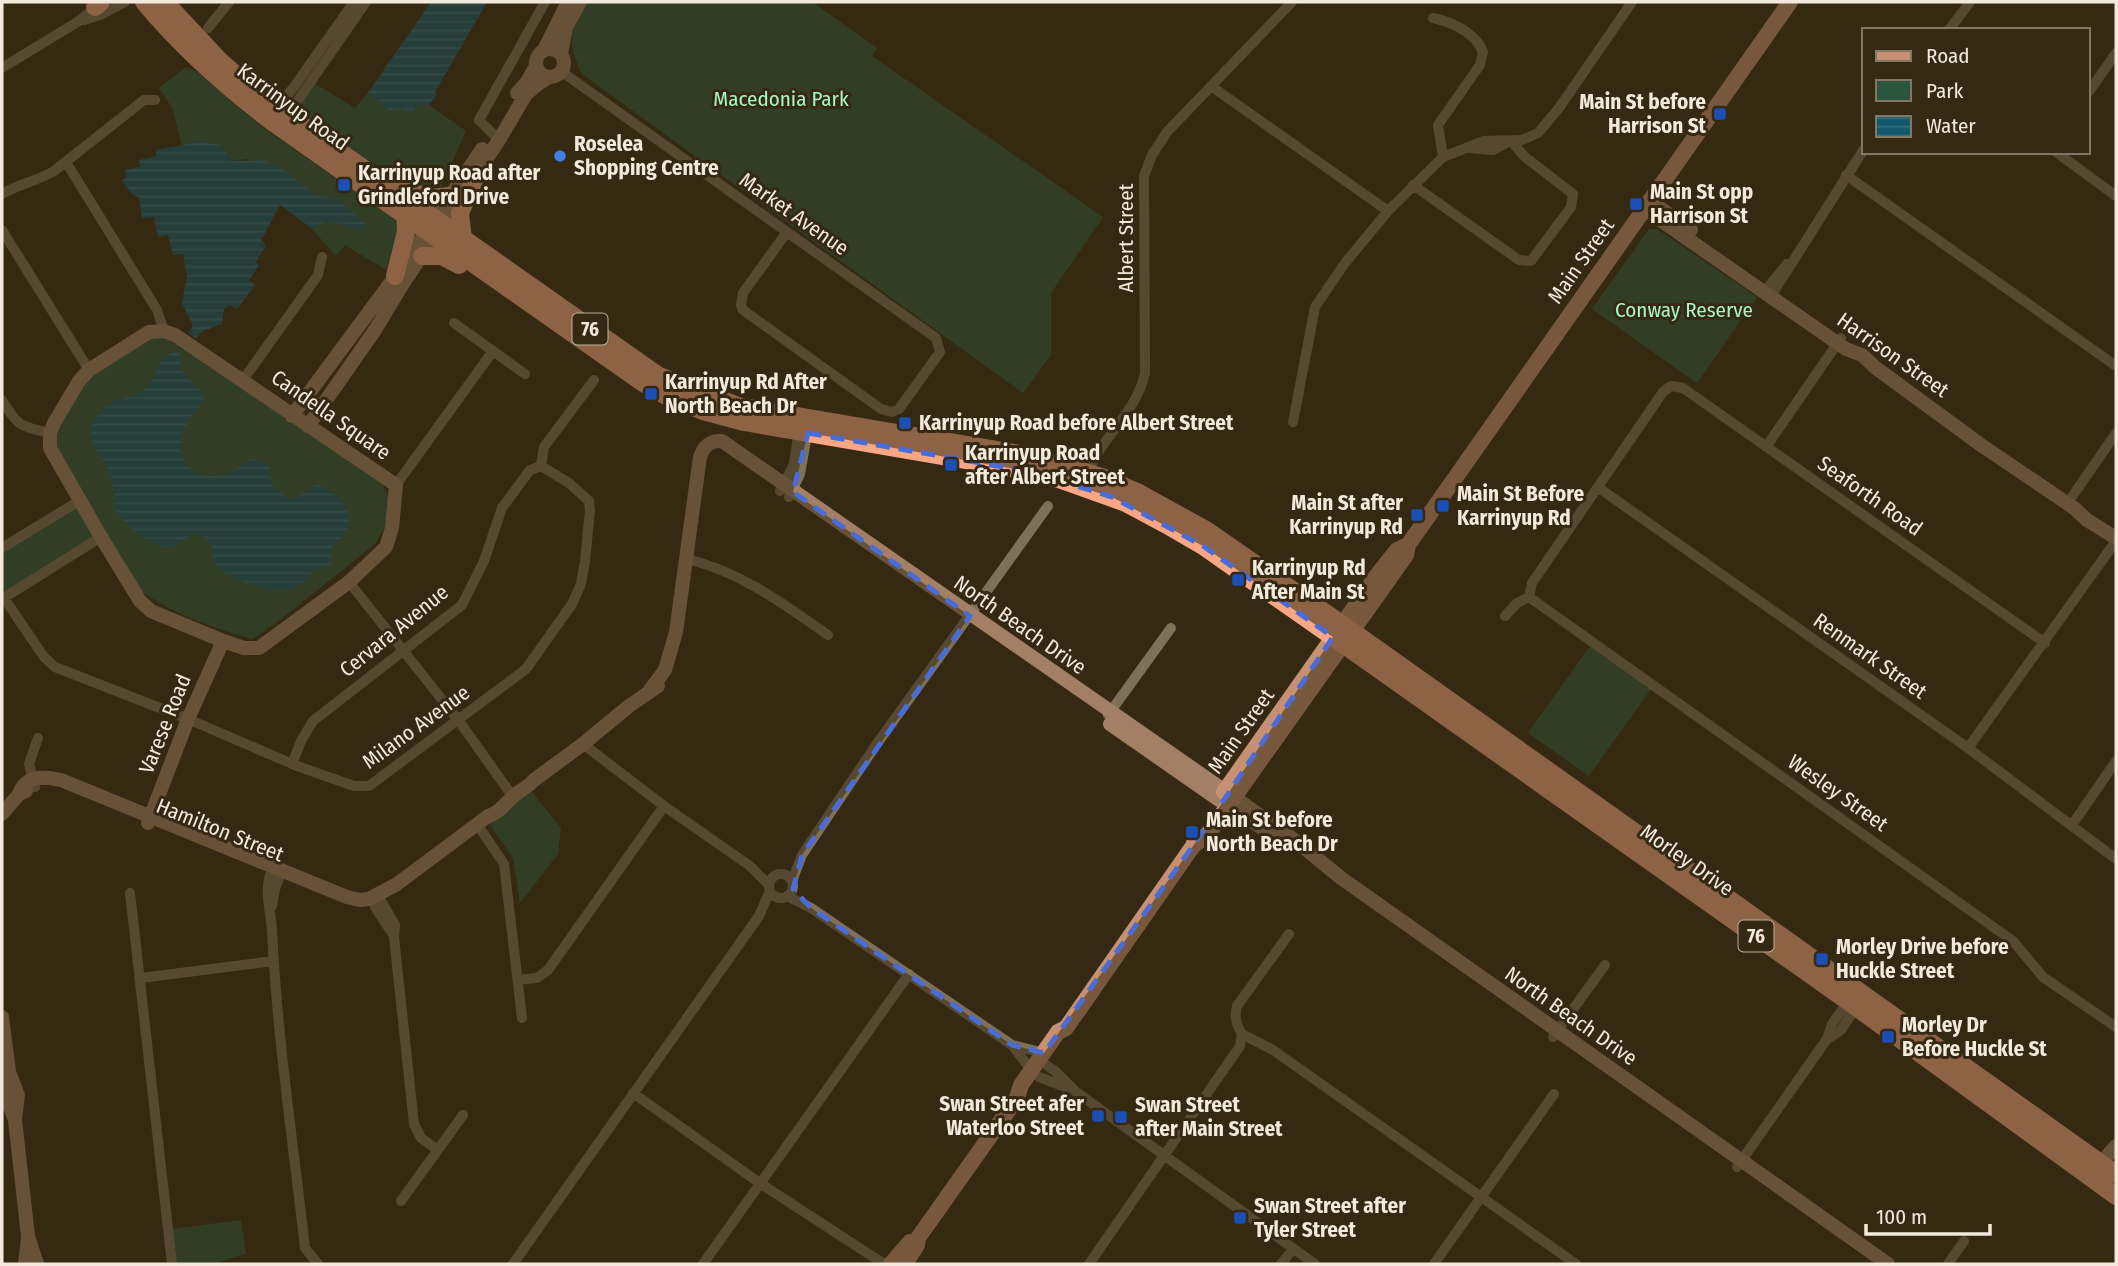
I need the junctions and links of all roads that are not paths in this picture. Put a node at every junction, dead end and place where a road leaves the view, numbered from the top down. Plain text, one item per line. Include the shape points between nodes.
1 (125, 2) edge
2 (145, 2) edge
3 (165, 2) edge
4 (229, 2) edge
5 (354, 2) edge
6 (366, 2) edge
7 (545, 2) edge
8 (1292, 2) edge
9 (1790, 2) edge
10 (1970, 2) edge
11 (574, 3) edge
12 (101, 4) edge
13 (1627, 4) edge
14 (1433, 18) dead end
15 (79, 21) junction
16 (208, 28) dead end
17 (1950, 28) edge
18 (544, 50) junction
19 (2116, 53) edge
20 (561, 54) junction
21 (536, 66) junction
22 (2, 68) edge
23 (555, 75) junction
24 (1211, 86) junction
25 (2090, 90) edge
26 (524, 92) junction
27 (155, 100) dead end
28 (282, 112) junction
29 (496, 136) junction
30 (1511, 141) junction
31 (1862, 152) edge
32 (2059, 154) edge
33 (1443, 157) junction
34 (66, 162) junction
35 (366, 170) junction
36 (477, 173) junction
37 (1846, 175) junction
38 (1413, 186) junction
39 (2, 194) edge
40 (449, 196) junction
41 (2116, 196) edge
42 (1646, 204) junction
43 (1388, 211) junction
44 (405, 215) junction
45 (434, 227) junction
46 (2, 230) edge
47 (787, 232) junction
48 (463, 239) junction
49 (422, 256) junction
50 (322, 257) dead end
51 (395, 276) junction
52 (498, 281) junction
53 (1770, 291) junction
54 (362, 320) junction
55 (454, 323) dead end
56 (375, 330) junction
57 (164, 331) junction
58 (1839, 340) junction
59 (493, 351) junction
60 (331, 364) junction
61 (2116, 366) edge
62 (89, 370) junction
63 (344, 372) junction
64 (525, 374) dead end
65 (243, 380) junction
66 (594, 380) dead end
67 (2, 400) edge
68 (292, 416) junction
69 (1293, 422) dead end
70 (805, 425) junction
71 (308, 426) junction
72 (50, 433) junction
73 (2116, 433) edge
74 (1766, 447) junction
75 (541, 466) junction
76 (1088, 472) junction
77 (396, 485) junction
78 (1599, 488) junction
79 (786, 491) junction
80 (79, 501) junction
81 (2069, 501) junction
82 (1048, 506) dead end
83 (2116, 530) edge
84 (101, 537) junction
85 (2116, 539) edge
86 (2, 548) edge
87 (687, 559) junction
88 (349, 582) junction
89 (1530, 597) junction
90 (3, 599) edge
91 (1504, 615) dead end
92 (967, 619) junction
93 (1171, 628) dead end
94 (828, 635) dead end
95 (1342, 635) junction
96 (223, 641) junction
97 (2045, 643) junction
98 (404, 651) junction
99 (1107, 717) junction
100 (188, 719) junction
101 (459, 721) junction
102 (38, 738) dead end
103 (583, 744) junction
104 (1968, 748) junction
105 (2116, 761) edge
106 (292, 764) junction
107 (34, 783) junction
108 (513, 791) junction
109 (1227, 798) junction
110 (664, 806) junction
111 (2, 814) edge
112 (149, 820) junction
113 (482, 820) junction
114 (2072, 825) junction
115 (802, 855) junction
116 (2116, 859) edge
117 (750, 866) junction
118 (276, 872) junction
119 (779, 875) junction
120 (782, 890) junction
121 (130, 893) dead end
122 (377, 900) junction
123 (1289, 934) dead end
124 (273, 961) junction
125 (1605, 965) dead end
126 (909, 974) junction
127 (141, 978) junction
128 (518, 980) junction
129 (1856, 998) junction
130 (2, 1017) edge
131 (522, 1018) dead end
132 (2116, 1027) edge
133 (1242, 1034) junction
134 (1555, 1034) junction
135 (1012, 1045) junction
136 (4, 1056) edge
137 (1040, 1065) junction
138 (633, 1093) junction
139 (1554, 1094) dead end
140 (463, 1115) dead end
141 (2116, 1146) edge
142 (438, 1150) junction
143 (1165, 1155) junction
144 (1739, 1164) junction
145 (2111, 1167) edge
146 (761, 1184) junction
147 (1481, 1196) junction
148 (2116, 1196) edge
149 (401, 1201) dead end
150 (28, 1236) junction
151 (918, 1238) junction
152 (1964, 1241) dead end
153 (1293, 1248) junction
154 (25, 1264) edge
155 (37, 1264) edge
156 (172, 1264) edge
157 (318, 1264) edge
158 (513, 1264) edge
159 (704, 1264) edge
160 (884, 1264) edge
161 (891, 1264) edge
162 (905, 1264) edge
163 (1089, 1264) edge
164 (1281, 1264) edge
165 (1315, 1264) edge
166 (1434, 1264) edge
167 (1576, 1264) edge
168 (1874, 1264) edge
169 (1888, 1264) edge
170 (1948, 1264) edge

1 - 15 street
2 - 44 highway, Karrinyup Road / 76 via 195,59 229,89
3 - 28 highway, Karrinyup Road / 76 via 219,60
4 - 16 street
5 - 28 street
6 - 28 street
7 - 29 street via 479,120
8 - 24 street, Albert Street
9 - 42 main road, Main Street
10 - 17 street
11 - 18 street
11 - 20 street
12 - 15 street
13 - 30 street via 1547,124 1530,138
14 - 33 street via 1450,22 1483,52 1480,65 1438,125
15 - 22 street
18 - 20 street
18 - 21 street
19 - 25 street
20 - 23 street via 564,63
21 - 23 street via 541,74
21 - 26 street
23 - 26 street
23 - 47 street, Market Avenue
24 - 43 street
24 - 76 street, Albert Street via 1165,135 1144,176 1145,373 1133,405
26 - 29 street
27 - 34 street via 144,100
28 - 35 highway, Karrinyup Road / 76
29 - 36 street
29 - 40 street
30 - 33 street via 1493,150 1468,148
30 - 38 street via 1573,194 1571,207 1531,261 1519,260
31 - 37 street
32 - 41 street
33 - 38 street
34 - 39 street
34 - 57 street via 157,310
35 - 40 highway via 417,195
35 - 45 highway, Karrinyup Road / 76
36 - 45 street
36 - 48 highway via 460,213
37 - 53 street
37 - 61 street
38 - 43 street
40 - 45 street
42 - 53 street, Harrison Street
42 - 95 main road, Main Street via 1408,545 1397,550
43 - 69 street via 1315,307
44 - 45 highway, Karrinyup Road / 76
44 - 51 highway via 406,232
45 - 48 highway, Karrinyup Road / 76
45 - 49 street
45 - 51 street
45 - 52 highway, Karrinyup Road / 76
46 - 62 street
47 - 47 street, Market Avenue via 743,293 743,310 881,409 899,410 940,352 936,338
48 - 70 highway, Karrinyup Road / 76 via 659,376
49 - 52 highway via 442,257
49 - 56 street
50 - 65 street via 318,275
51 - 54 street
52 - 70 highway, Karrinyup Road / 76 via 668,397 744,422
53 - 58 street, Harrison Street
54 - 56 street
54 - 60 street
55 - 59 street
56 - 63 street
57 - 62 street via 149,332
57 - 65 street, Candella Square
58 - 74 street
58 - 81 street, Harrison Street via 1981,444
59 - 64 street
59 - 77 street
60 - 63 street
60 - 68 street
62 - 72 street
63 - 71 street
65 - 68 street, Candella Square
66 - 75 street, Cervara Avenue via 544,447
67 - 72 street via 15,422
68 - 71 street, Candella Square
70 - 76 highway, Karrinyup Road / 76 via 1032,456
70 - 79 street via 800,474
70 - 95 highway, Karrinyup Road / 76 via 1032,472 1112,497 1203,546
71 - 77 street, Candella Square
72 - 80 street, Candella Square via 50,447
73 - 81 street
74 - 78 street, Seaforth Road via 1683,388 1671,386
74 - 97 street, Seaforth Road
75 - 98 street, Cervara Avenue via 530,470 502,508 462,606
75 - 101 street, Milano Avenue via 589,501 582,584 531,664
76 - 95 highway, Karrinyup Road / 76 via 1138,492 1229,546
77 - 88 street, Candella Square via 386,547
78 - 89 street via 1532,583
78 - 104 street, Renmark Street
79 - 87 street, North Beach Drive via 716,441 706,445 699,457
79 - 92 street, North Beach Drive
80 - 84 street, Candella Square
80 - 86 street
81 - 83 street, Harrison Street
81 - 85 street, Harrison Street
82 - 92 street
84 - 90 street
84 - 96 street, Candella Square via 140,601 151,611
85 - 97 street
87 - 94 street via 753,584
87 - 103 street via 665,670 650,690
88 - 96 street, Candella Square via 259,648
88 - 98 street
89 - 91 street
89 - 132 street, Wesley Street via 2013,941 2043,976
90 - 100 street, Milano Avenue via 55,667
92 - 99 street, North Beach Drive
92 - 115 street
93 - 99 street
95 - 109 main road, Main Street
95 - 129 highway, Morley Drive / 76
96 - 100 street, Varese Road
97 - 104 street
98 - 101 street
98 - 106 street, Cervara Avenue via 313,721
99 - 109 street, North Beach Drive
100 - 106 street, Milano Avenue
100 - 112 street, Varese Road
101 - 106 street, Milano Avenue via 369,786 354,786
101 - 108 street
102 - 107 street via 29,764
103 - 108 street via 528,787
103 - 110 street
104 - 114 street, Renmark Street
105 - 114 street
107 - 111 street, Hamilton Street
107 - 112 street, Hamilton Street via 93,797
108 - 113 street via 498,813
109 - 134 street, North Beach Drive via 1297,842
109 - 137 main road, Main Street via 1208,834 1193,846 1066,1028 1066,1038
110 - 117 street
110 - 128 street via 548,970 537,978
112 - 118 street, Hamilton Street
113 - 122 street
113 - 128 street via 504,864
114 - 116 street, Renmark Street
115 - 119 street
115 - 120 street
117 - 119 street
117 - 120 street
118 - 122 street, Hamilton Street via 350,907 364,909
118 - 124 street via 271,910
119 - 120 street
119 - 120 street
120 - 126 street
120 - 138 street
121 - 127 street
122 - 142 street via 395,925 414,1124 421,1138
123 - 133 street via 1237,1006 1236,1024
124 - 127 street
124 - 157 street via 305,1248
125 - 134 street
126 - 135 street
126 - 146 street
127 - 156 street
128 - 131 street
129 - 144 street via 1840,1030 1827,1039
129 - 145 highway, Morley Drive / 76
129 - 148 highway, Morley Drive / 76
130 - 136 street
133 - 143 street via 1240,1046
133 - 147 street via 1273,1050
134 - 144 street, North Beach Drive
135 - 137 street
135 - 137 street
136 - 150 street
137 - 143 street
137 - 151 main road, Main Street via 1021,1085 1017,1098
138 - 146 street
138 - 158 street
139 - 147 street
140 - 142 street
141 - 145 street
142 - 149 street
143 - 153 street
143 - 163 street
144 - 168 street, North Beach Drive
144 - 169 street, North Beach Drive
146 - 159 street
146 - 160 street
147 - 166 street
147 - 167 street
150 - 154 street
150 - 155 street
151 - 161 main road, Main Street
151 - 162 main road, Main Street
152 - 170 street
153 - 164 street
153 - 165 street

